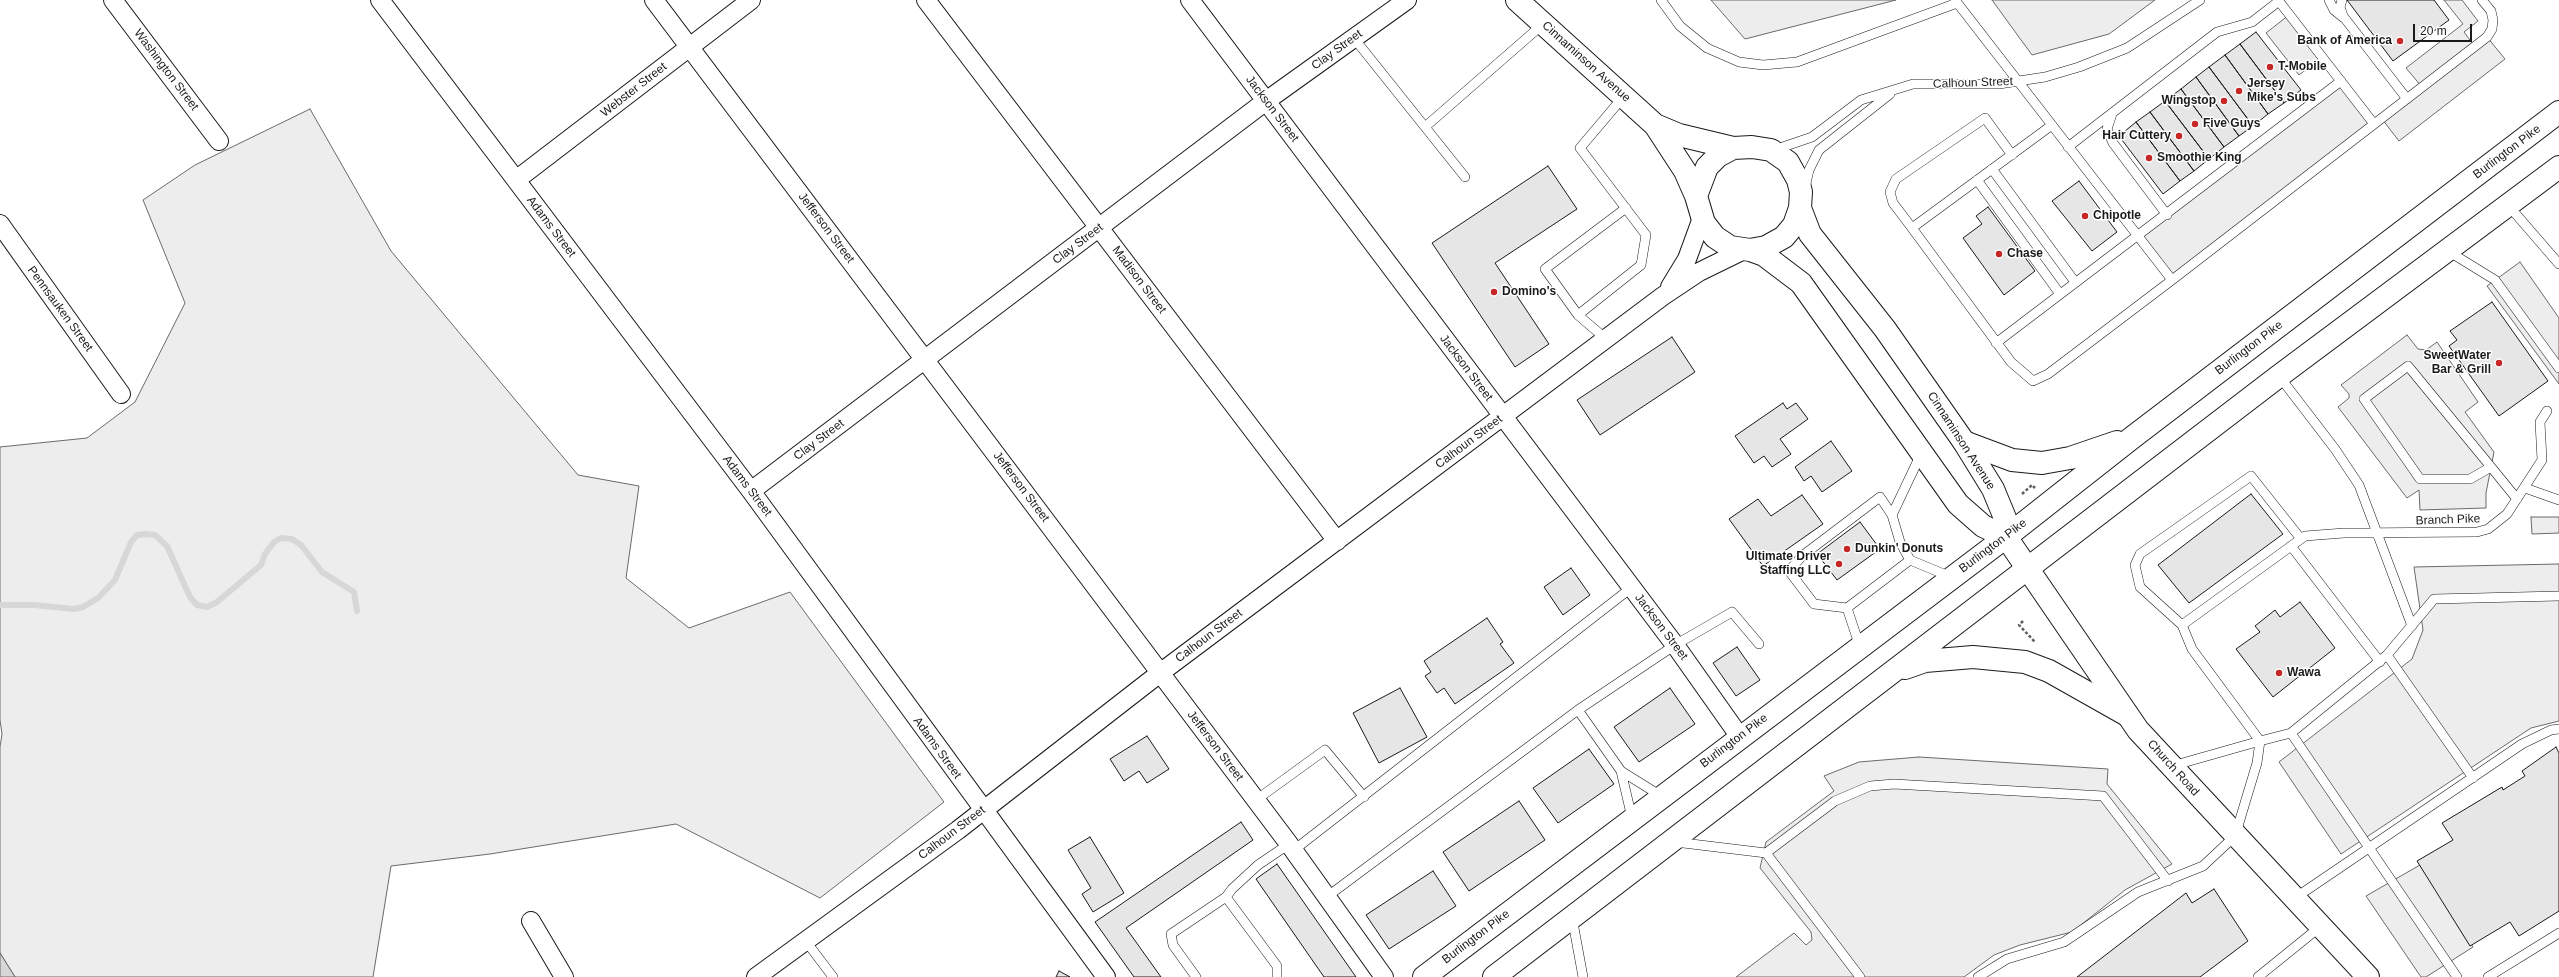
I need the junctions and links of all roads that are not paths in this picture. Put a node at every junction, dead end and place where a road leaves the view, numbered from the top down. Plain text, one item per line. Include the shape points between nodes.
1 (113, 0) edge
2 (380, 0) edge
3 (654, 0) edge
4 (751, 0) edge
5 (926, 0) edge
6 (1190, 0) edge
7 (1407, 0) edge
8 (1517, 0) edge
9 (1661, 0) edge
10 (2200, 0) edge
11 (2329, 0) edge
12 (2342, 0) edge
13 (2482, 0) edge
14 (1956, 1) edge
15 (2278, 1) edge
16 (2345, 19) junction
17 (1543, 24) junction
18 (1353, 38) junction
19 (690, 47) junction
20 (2340, 81) junction
21 (2018, 82) junction
22 (1894, 91) junction
23 (1624, 96) junction
24 (2407, 99) junction
25 (1266, 102) junction
26 (2559, 112) edge
27 (2112, 114) junction
28 (2374, 124) junction
29 (1655, 125) junction
30 (2052, 125) junction
31 (1425, 127) junction
32 (219, 141) dead end
33 (2068, 147) junction
34 (1733, 148) junction
35 (1771, 150) junction
36 (2012, 155) junction
37 (2559, 166) edge
38 (1992, 169) junction
39 (1465, 177) dead end
40 (516, 180) junction
41 (1977, 180) junction
42 (1696, 196) junction
43 (1801, 203) junction
44 (2507, 204) junction
45 (1626, 208) junction
46 (2166, 215) junction
47 (1702, 218) junction
48 (0, 224) edge
49 (1099, 228) junction
50 (1912, 228) junction
51 (2138, 236) junction
52 (1747, 250) junction
53 (2446, 251) junction
54 (2559, 264) edge
55 (2172, 280) junction
56 (2075, 282) junction
57 (2060, 294) junction
58 (1663, 296) junction
59 (1578, 315) junction
60 (1606, 339) junction
61 (1996, 343) junction
62 (925, 360) junction
63 (2559, 368) edge
64 (2279, 376) junction
65 (121, 394) dead end
66 (2547, 411) dead end
67 (1503, 416) junction
68 (2133, 437) junction
69 (1964, 442) junction
70 (1921, 454) junction
71 (2491, 467) junction
72 (2525, 488) junction
73 (751, 491) junction
74 (2517, 499) junction
75 (2559, 500) edge
76 (1892, 515) junction
77 (2376, 534) junction
78 (2006, 537) junction
79 (2301, 539) junction
80 (1337, 541) junction
81 (2291, 546) junction
82 (1910, 560) junction
83 (2026, 570) junction
84 (1950, 577) junction
85 (1632, 588) junction
86 (2559, 596) edge
87 (1847, 608) junction
88 (2182, 625) junction
89 (2412, 626) junction
90 (1759, 644) dead end
91 (1675, 645) junction
92 (1860, 646) junction
93 (2388, 656) junction
94 (2380, 662) junction
95 (1160, 673) junction
96 (1890, 674) junction
97 (1578, 710) junction
98 (2127, 715) junction
99 (2559, 729) edge
100 (2291, 733) junction
101 (1740, 737) junction
102 (2260, 741) junction
103 (2171, 766) junction
104 (1621, 771) junction
105 (2473, 778) junction
106 (1661, 796) junction
107 (1364, 797) junction
108 (1256, 800) junction
109 (982, 810) junction
110 (1632, 818) junction
111 (2235, 836) junction
112 (1672, 842) junction
113 (1291, 847) junction
114 (2370, 847) junction
115 (1766, 852) junction
116 (2168, 881) junction
117 (1328, 896) junction
118 (1226, 897) junction
119 (2295, 898) junction
120 (1572, 917) junction
121 (530, 921) dead end
122 (2321, 926) junction
123 (2559, 933) edge
124 (806, 940) junction
125 (2360, 974) edge
126 (564, 977) edge
127 (756, 977) edge
128 (834, 977) edge
129 (1106, 977) edge
130 (1196, 977) edge
131 (1277, 977) edge
132 (1384, 977) edge
133 (1424, 977) edge
134 (1494, 977) edge
135 (1583, 977) edge
136 (1860, 977) edge
137 (1978, 977) edge
138 (2258, 977) edge
139 (2457, 977) edge
140 (2488, 977) edge

1 - 32 street, Washington Street
2 - 40 street, Adams Street
3 - 19 street, Jefferson Street
4 - 19 street, Webster Street
5 - 49 street, Madison Street
6 - 25 street, Jackson Street
7 - 18 street, Clay Street
8 - 17 main road, Cinnaminson Avenue
9 - 14 lane via 1680,26 1707,48 1739,62 1762,65 1797,62
10 - 21 lane, Calhoun Street via 2144,38 2110,56 2068,71
11 - 16 lane via 2334,10
12 - 16 lane via 2341,9
13 - 24 lane via 2493,18 2493,27 2487,37
14 - 21 lane
15 - 20 lane
15 - 27 lane via 2252,22 2217,32
16 - 24 lane
17 - 23 main road, Cinnaminson Avenue
17 - 31 lane
18 - 25 street, Clay Street
18 - 31 lane
19 - 40 street, Webster Street
19 - 62 street, Jefferson Street
20 - 28 lane
20 - 46 lane
21 - 22 lane, Calhoun Street via 1913,84
21 - 30 lane
22 - 35 lane, Calhoun Street via 1861,100 1812,137
22 - 43 lane, Calhoun Street via 1819,150 1809,170
23 - 29 main road, Cinnaminson Avenue
23 - 45 lane via 1580,148
24 - 28 lane
25 - 49 street, Clay Street
25 - 67 street, Jackson Street
26 - 68 main road, Burlington Pike
27 - 33 lane
27 - 46 lane via 2108,129 2112,143
28 - 55 lane
29 - 34 main road, Cinnaminson Avenue via 1678,135
29 - 42 main road, Cinnaminson Avenue via 1673,149
30 - 33 lane
30 - 36 lane
31 - 39 lane
33 - 51 lane
34 - 35 main road, Cinnaminson Avenue
34 - 42 main road via 1718,156 1707,167
35 - 43 main road, Cinnaminson Avenue via 1782,157 1794,171
36 - 38 lane
36 - 50 lane via 1985,118 1896,179 1890,192 1893,204
37 - 44 main road
38 - 41 lane
38 - 56 lane
40 - 73 street, Adams Street
41 - 50 lane
41 - 57 lane
42 - 47 main road, Cinnaminson Avenue
43 - 52 main road, Calhoun Street via 1794,225 1784,237 1771,245
43 - 69 main road, Cinnaminson Avenue via 1810,234 1885,329
44 - 53 main road
44 - 54 lane
45 - 59 lane via 1646,234 1641,265
45 - 59 lane via 1544,269
46 - 51 lane
47 - 52 main road, Cinnaminson Avenue via 1708,230 1722,243
47 - 58 street, Calhoun Street via 1687,259
48 - 65 street, Pennsauken Street
49 - 62 street, Clay Street
49 - 80 street, Madison Street
50 - 61 lane
51 - 55 lane
51 - 56 lane
52 - 58 street, Calhoun Street via 1698,272
52 - 70 main road, Cinnaminson Avenue via 1772,259 1801,283
53 - 63 lane via 2495,280
53 - 64 main road
55 - 61 lane via 2048,374 2033,381 2011,362
56 - 57 lane
57 - 61 lane
58 - 60 street, Calhoun Street
59 - 60 lane
60 - 67 street, Calhoun Street
62 - 73 street, Clay Street
62 - 95 street, Jefferson Street
64 - 77 lane via 2359,485
64 - 83 main road
66 - 72 lane, Branch Pike via 2540,422 2542,460
67 - 80 street, Calhoun Street
67 - 85 street, Jackson Street
68 - 69 main road via 2070,458 2042,463 2012,460
68 - 78 main road, Burlington Pike
69 - 78 main road, Cinnaminson Avenue via 1993,489 2005,518
70 - 76 lane
70 - 78 main road, Cinnaminson Avenue via 1966,512 1985,528
71 - 71 lane via 2408,366 2364,399 2420,479 2470,479
71 - 74 lane
72 - 74 lane, Branch Pike
72 - 75 lane
73 - 109 street, Adams Street
74 - 77 lane, Branch Pike via 2501,521 2484,530
76 - 82 lane via 1900,542
76 - 87 lane via 1880,497 1808,551 1789,571 1814,604
77 - 79 lane, Branch Pike via 2344,533 2306,536
77 - 89 lane
78 - 83 main road, Church Road
78 - 84 main road, Burlington Pike
79 - 81 lane
79 - 88 lane via 2251,476 2140,554 2135,565 2140,587
80 - 95 street, Calhoun Street
81 - 88 lane
81 - 94 lane
82 - 84 lane
82 - 87 lane
83 - 96 main road
83 - 98 main road, Church Road
84 - 92 main road, Burlington Pike
85 - 91 street, Jackson Street
85 - 107 lane
86 - 89 lane via 2434,599
87 - 92 lane
88 - 102 lane via 2192,649
89 - 93 lane
90 - 91 lane via 1732,612
91 - 97 lane
91 - 101 street, Jackson Street
92 - 101 main road, Burlington Pike
93 - 94 lane
93 - 105 lane
94 - 100 lane
95 - 108 street, Jefferson Street
95 - 109 street, Calhoun Street
96 - 98 main road via 1925,661 2003,658 2025,662 2049,671
96 - 112 main road
97 - 104 lane
97 - 117 lane
98 - 103 main road, Church Road
99 - 105 lane via 2551,730 2522,744
100 - 102 lane
100 - 114 lane
101 - 106 main road, Burlington Pike
102 - 103 lane
102 - 111 lane via 2257,763
103 - 111 main road, Church Road
104 - 106 lane
104 - 110 lane
105 - 114 lane
106 - 110 main road, Burlington Pike
107 - 108 lane via 1325,750
107 - 113 lane
108 - 113 street, Jefferson Street
109 - 124 street, Calhoun Street
109 - 129 street, Adams Street
110 - 133 main road, Burlington Pike
111 - 116 lane via 2203,866
111 - 119 main road, Church Road
112 - 115 lane
112 - 120 main road
113 - 117 street, Jefferson Street
113 - 118 lane via 1258,865
114 - 119 lane
114 - 139 lane
115 - 116 lane via 1835,801 1870,786 1894,784 2103,796
115 - 136 lane
116 - 137 lane via 2138,892 2064,942 2008,959
117 - 132 street, Jefferson Street
118 - 130 lane via 1171,934 1173,945
118 - 131 lane via 1277,966
119 - 122 main road, Church Road
120 - 134 main road
120 - 135 lane
121 - 126 street
122 - 125 main road, Church Road
122 - 138 lane
123 - 140 lane
124 - 127 street, Calhoun Street
124 - 128 lane

